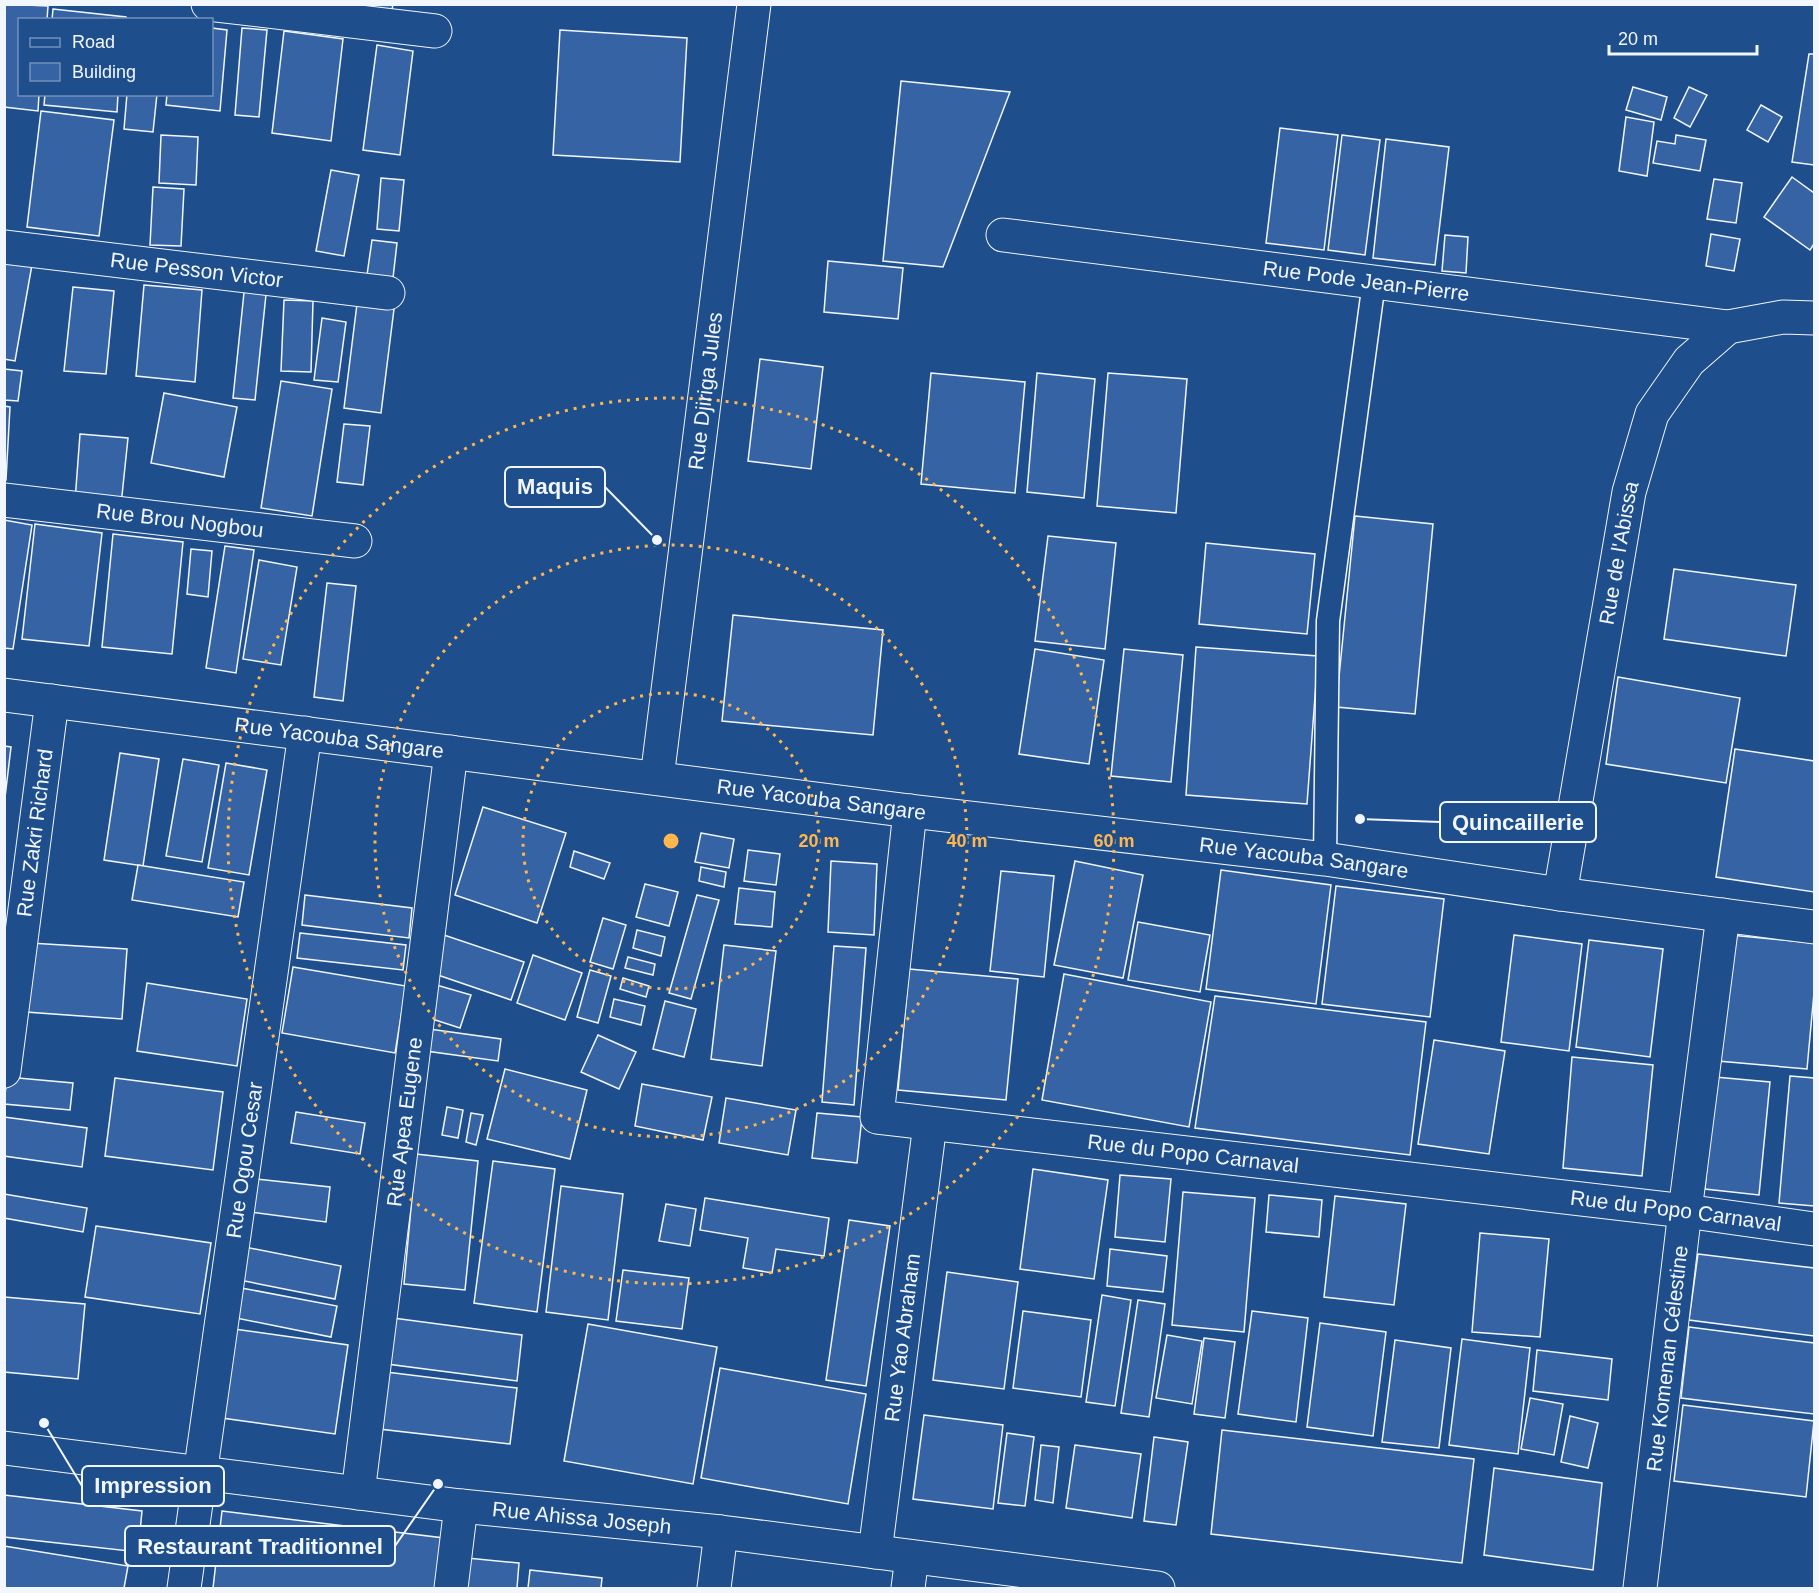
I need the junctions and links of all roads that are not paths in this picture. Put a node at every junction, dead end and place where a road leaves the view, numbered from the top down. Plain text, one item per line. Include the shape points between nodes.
1 (208, 4) edge
2 (754, 4) edge
3 (435, 31) dead end
4 (1004, 235) dead end
5 (4, 247) edge
6 (1374, 282) junction
7 (388, 293) dead end
8 (1815, 318) edge
9 (1728, 327) junction
10 (4, 500) edge
11 (355, 541) dead end
12 (4, 695) edge
13 (52, 701) junction
14 (305, 733) junction
15 (451, 752) junction
16 (657, 778) junction
17 (910, 811) junction
18 (1325, 859) junction
19 (1560, 894) junction
20 (1723, 915) junction
21 (1815, 927) edge
22 (4, 1071) edge
23 (930, 1124) junction
24 (1685, 1211) junction
25 (1815, 1229) edge
26 (4, 1448) edge
27 (201, 1473) junction
28 (358, 1493) junction
29 (462, 1506) junction
30 (721, 1532) junction
31 (876, 1552) junction
32 (912, 1557) junction
33 (184, 1588) edge
34 (451, 1588) edge
35 (714, 1588) edge
36 (908, 1588) edge
37 (1158, 1588) edge
38 (1640, 1588) edge

1 - 3 street
2 - 16 street, Rue Djiriga Jules
4 - 6 street, Rue Pode Jean-Pierre
5 - 7 street, Rue Pesson Victor
6 - 9 street, Rue Pode Jean-Pierre
6 - 18 lane via 1328,621
8 - 9 street via 1783,317
9 - 19 street, Rue de l'Abissa via 1689,361 1652,414 1629,492
10 - 11 street, Rue Brou Nogbou
12 - 13 street, Rue Yacouba Sangare
13 - 14 street, Rue Yacouba Sangare
13 - 22 street, Rue Zakri Richard
14 - 15 street, Rue Yacouba Sangare
14 - 27 street, Rue Ogou Cesar
15 - 16 street, Rue Yacouba Sangare
15 - 28 street, Rue Apea Eugene
16 - 17 street, Rue Yacouba Sangare
17 - 18 street, Rue Yacouba Sangare
17 - 23 street, Rue du Popo Carnaval via 877,1117
18 - 19 street, Rue Yacouba Sangare
19 - 20 street, Rue Yacouba Sangare
20 - 21 street, Rue Yacouba Sangare
20 - 24 street, Rue Komenan Célestine
23 - 24 street, Rue du Popo Carnaval
23 - 31 street, Rue Yao Abraham
24 - 25 street, Rue du Popo Carnaval
24 - 38 street, Rue Komenan Célestine
26 - 27 street, Rue Ahissa Joseph
27 - 28 street, Rue Ahissa Joseph
27 - 33 street, Rue Ogou Cesar
28 - 29 street, Rue Ahissa Joseph
29 - 30 street, Rue Ahissa Joseph
29 - 34 street
30 - 31 street, Rue Ahissa Joseph
30 - 35 street
31 - 32 street, Rue Ahissa Joseph
32 - 36 street
32 - 37 street, Rue Ahissa Joseph

